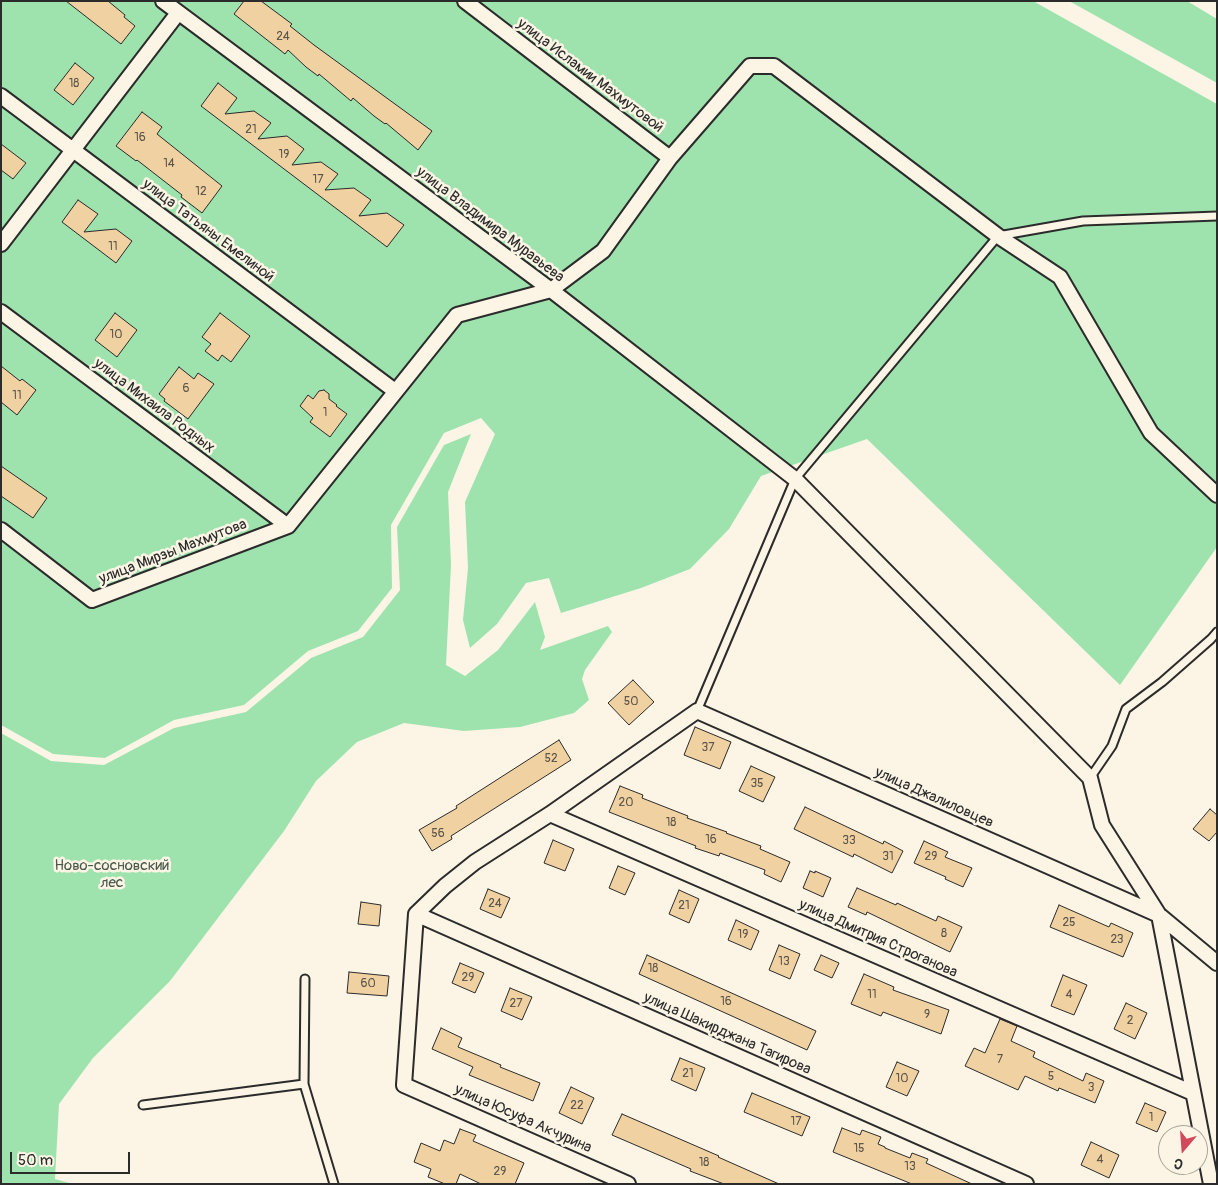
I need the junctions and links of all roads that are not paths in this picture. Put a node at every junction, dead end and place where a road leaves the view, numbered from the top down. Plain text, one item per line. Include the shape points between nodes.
1 (163, 1) edge
2 (465, 1) edge
3 (178, 13) junction
4 (1, 96) edge
5 (73, 150) junction
6 (670, 158) junction
7 (1217, 216) edge
8 (998, 236) junction
9 (1, 244) edge
10 (551, 290) junction
11 (1, 312) edge
12 (395, 391) junction
13 (795, 479) junction
14 (1217, 494) edge
15 (288, 526) junction
16 (1, 530) edge
17 (1217, 632) edge
18 (697, 711) junction
19 (1090, 778) junction
20 (550, 814) junction
21 (416, 914) junction
22 (1159, 915) junction
23 (1217, 963) edge
24 (305, 979) dead end
25 (304, 1084) junction
26 (1193, 1094) junction
27 (142, 1105) dead end
28 (334, 1184) edge
29 (628, 1184) edge
30 (1026, 1184) edge
31 (1211, 1184) edge

1 - 3 street, улица Владимира Муравьева
2 - 6 street, улица Исламии Махмутовой
3 - 5 street
3 - 10 street, улица Владимира Муравьева
4 - 5 street, улица Татьяны Емелиной
5 - 9 street
5 - 12 street, улица Татьяны Емелиной
6 - 8 street via 750,66 774,66
6 - 10 street via 603,251
7 - 8 lane via 1084,221
8 - 13 lane
8 - 14 street via 1060,277 1151,433
10 - 12 street via 457,315
10 - 13 street, улица Владимира Муравьева
11 - 15 street, улица Михаила Родных
12 - 15 street
13 - 18 lane
13 - 19 street, улица Владимира Муравьева
15 - 16 street, улица Мирзы Махмутова via 92,600
17 - 19 lane via 1162,682 1126,709 1112,746
18 - 20 street
18 - 22 street, улица Джалиловцев
19 - 22 street via 1102,824
20 - 21 street via 475,862
20 - 26 street, улица Дмитрия Строганова
21 - 29 street, улица Юсуфа Акчурина via 404,1085
21 - 30 street, улица Шакирджана Тагирова
22 - 23 street
22 - 26 street
24 - 25 lane
25 - 27 lane
25 - 28 lane
26 - 31 street

